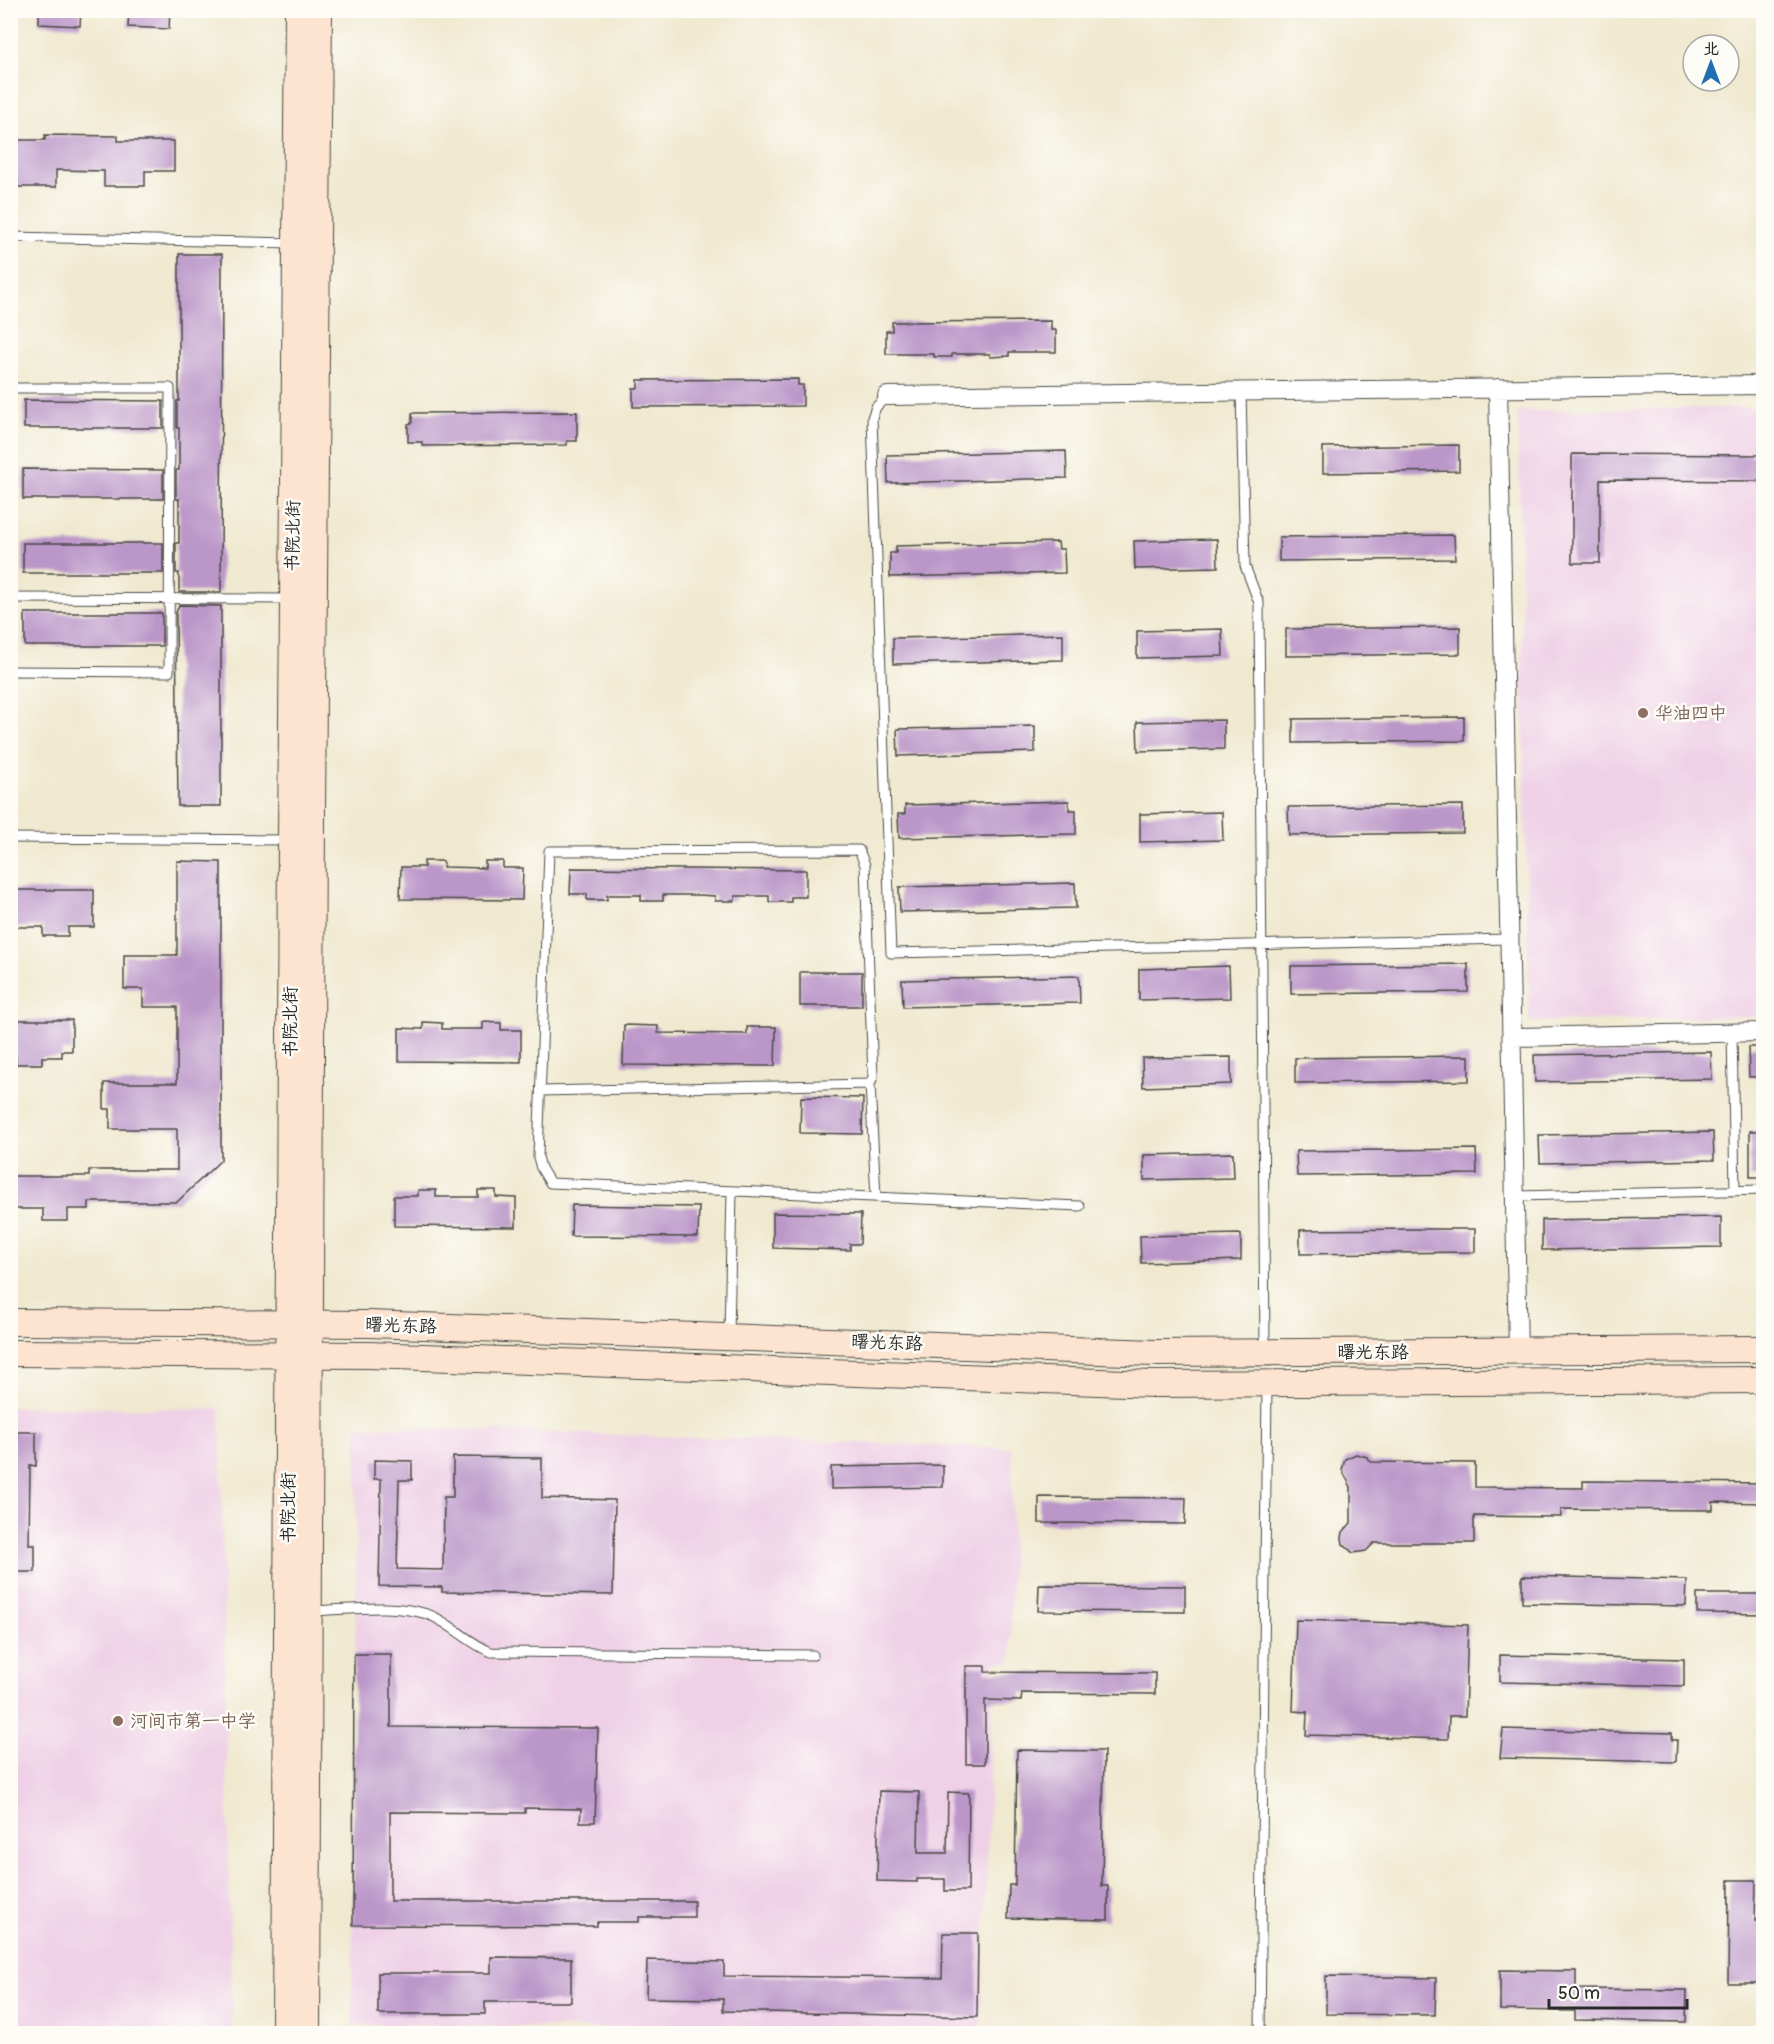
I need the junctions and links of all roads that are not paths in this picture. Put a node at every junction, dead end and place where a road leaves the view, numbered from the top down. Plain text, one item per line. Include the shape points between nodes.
1 (298, 10) edge
2 (320, 10) edge
3 (10, 237) edge
4 (296, 244) junction
5 (1764, 385) edge
6 (10, 388) edge
7 (1498, 388) junction
8 (1241, 391) junction
9 (887, 396) joint
10 (10, 598) edge
11 (169, 598) junction
12 (293, 599) junction
13 (10, 671) edge
14 (10, 838) edge
15 (291, 840) junction
16 (1509, 939) junction
17 (1262, 944) junction
18 (1732, 1032) junction
19 (1764, 1032) edge
20 (1512, 1037) junction
21 (870, 1084) junction
22 (541, 1091) junction
23 (1764, 1190) edge
24 (732, 1191) junction
25 (1735, 1191) junction
26 (1515, 1196) junction
27 (876, 1197) junction
28 (1080, 1206) dead end
29 (10, 1322) edge
30 (299, 1323) junction
31 (729, 1337) junction
32 (1764, 1349) edge
33 (1518, 1351) junction
34 (1265, 1352) junction
35 (10, 1353) edge
36 (299, 1354) junction
37 (1764, 1380) edge
38 (1267, 1383) junction
39 (308, 1611) junction
40 (813, 1655) dead end
41 (285, 2034) edge
42 (307, 2034) edge
43 (1260, 2034) edge

1 - 4 street, 书院北街
2 - 30 street, 书院北街
3 - 4 lane
4 - 12 street, 书院北街
5 - 7 street
6 - 11 lane via 170,388
7 - 8 street
7 - 16 street
8 - 9 street
8 - 17 lane via 1245,566 1259,603
9 - 17 lane via 872,418 891,953
10 - 11 lane
11 - 12 lane
11 - 13 lane via 169,672
12 - 15 street, 书院北街
14 - 15 lane
15 - 30 street, 书院北街
16 - 17 lane
16 - 20 street
17 - 34 lane
18 - 19 street
18 - 20 street
18 - 25 lane
20 - 26 street
21 - 22 lane
21 - 22 lane via 873,1077 865,865 859,850 549,850
21 - 27 lane
22 - 24 lane via 538,1157 550,1183
23 - 25 lane
24 - 27 lane
24 - 31 lane
25 - 26 lane
26 - 33 street
27 - 28 lane
29 - 30 street, 曙光东路
30 - 31 street, 曙光东路
30 - 36 street, 书院北街
31 - 34 street, 曙光东路 via 1154,1353
32 - 33 street, 曙光东路
33 - 34 street, 曙光东路
35 - 36 street, 曙光东路
36 - 38 street, 曙光东路 via 1142,1383
36 - 39 street, 书院北街
36 - 41 street, 书院北街
37 - 38 street, 曙光东路
38 - 43 lane
39 - 40 lane via 403,1610 428,1614 491,1652
39 - 42 street, 书院北街

